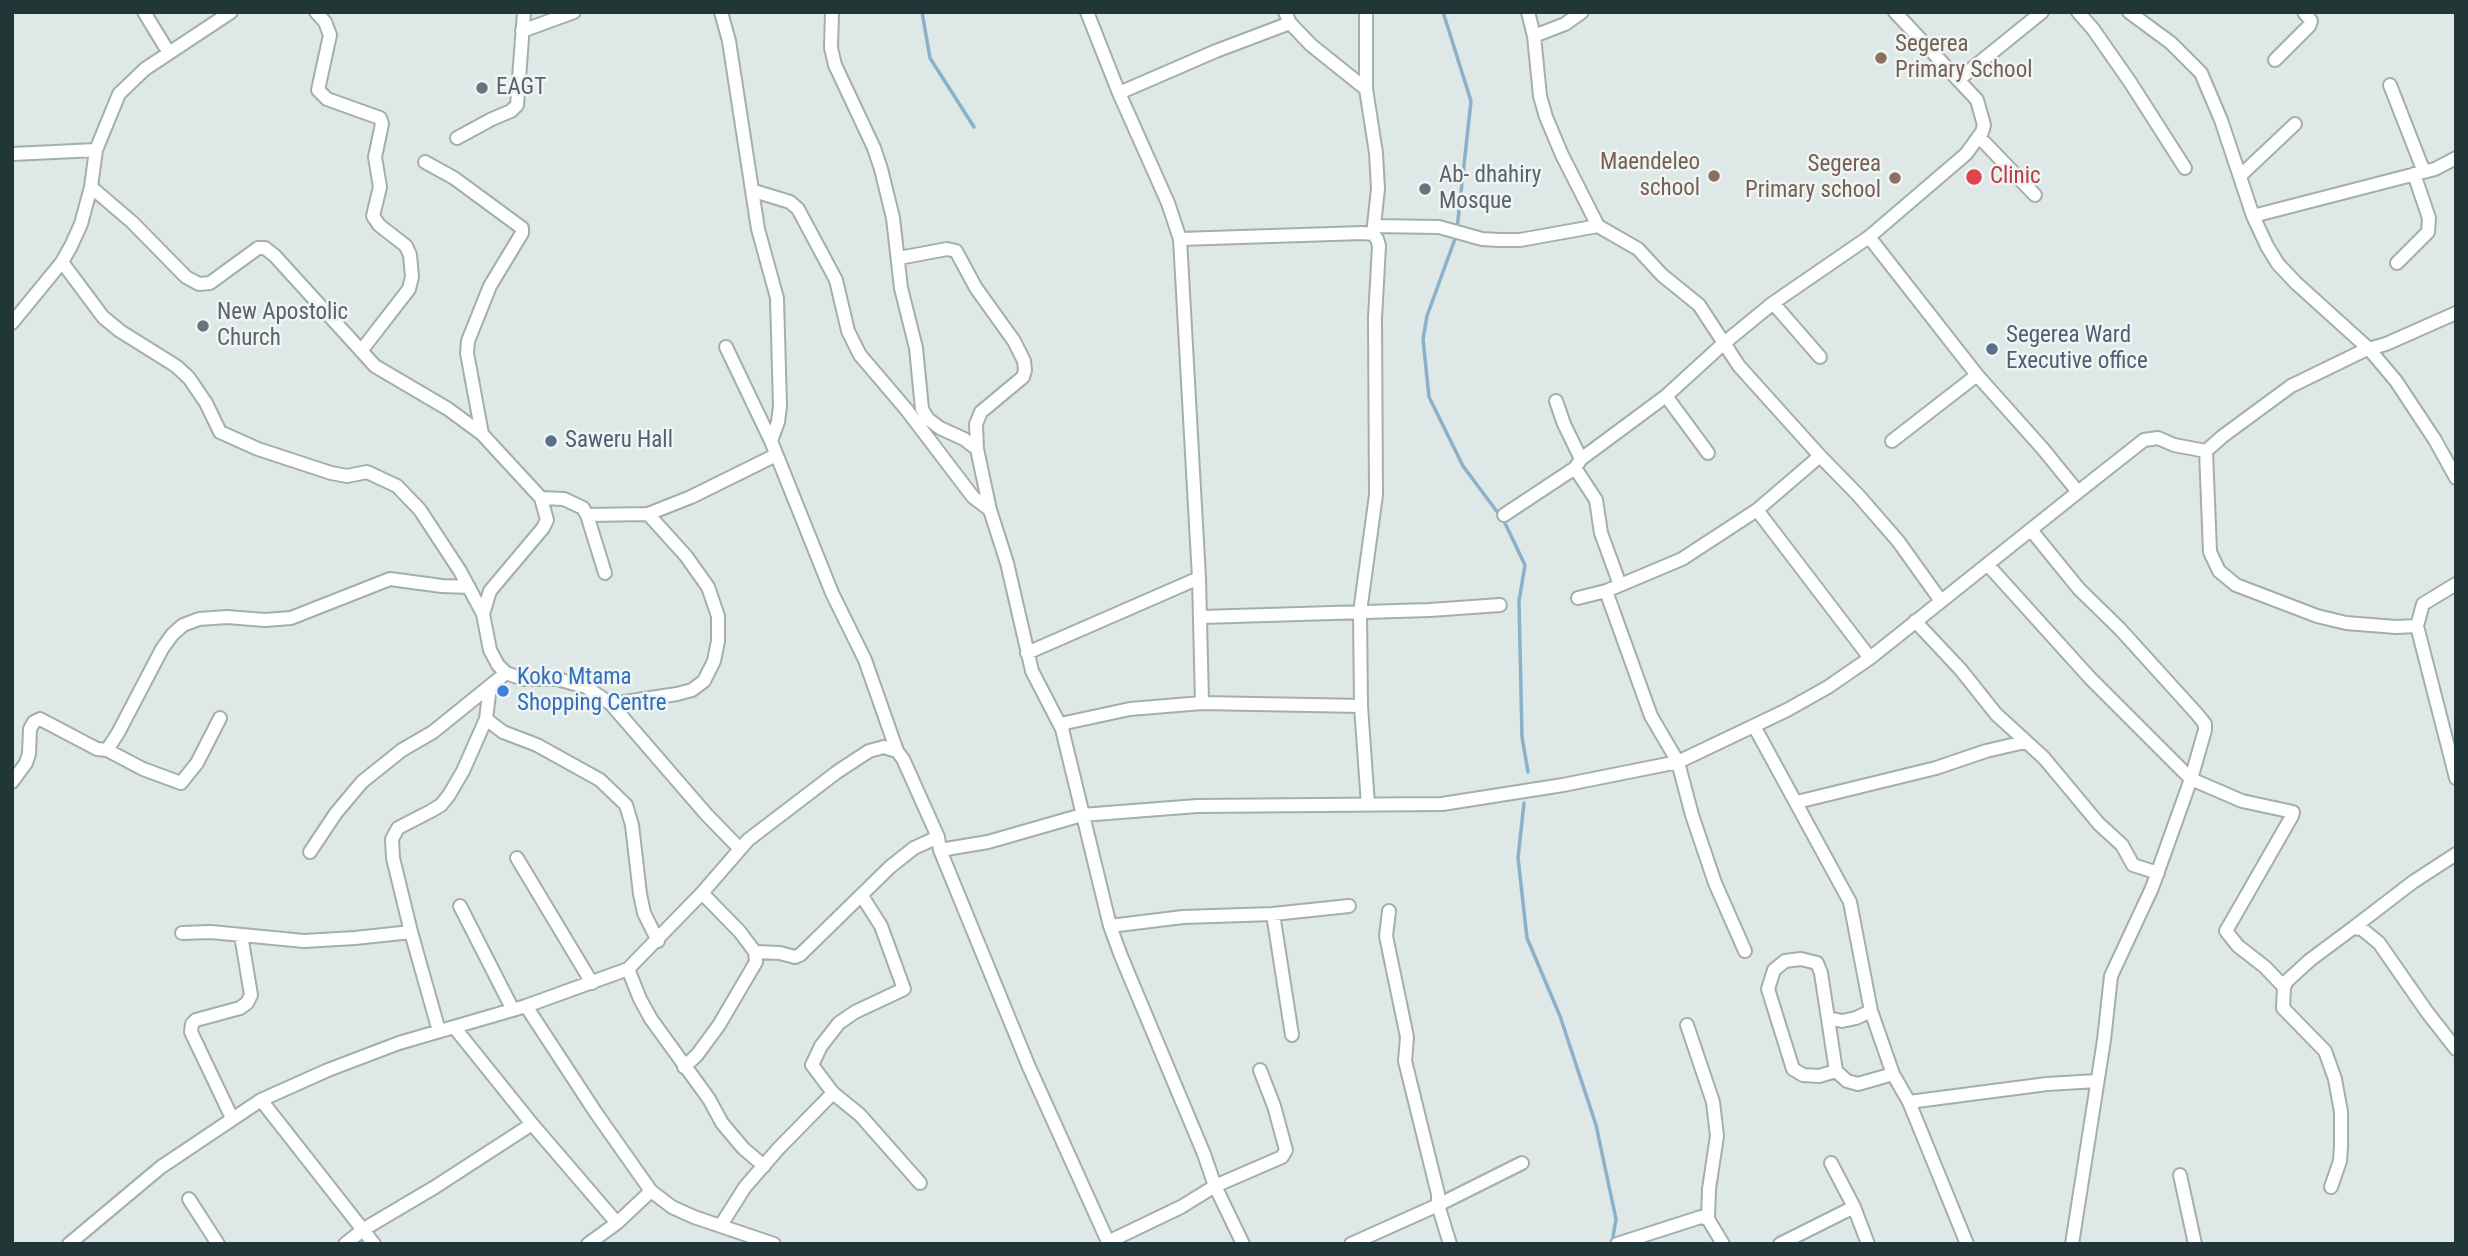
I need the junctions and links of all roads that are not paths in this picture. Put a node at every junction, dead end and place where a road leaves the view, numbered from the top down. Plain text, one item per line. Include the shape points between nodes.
1 (144, 12) edge
2 (231, 12) edge
3 (316, 12) edge
4 (524, 12) edge
5 (574, 12) edge
6 (721, 12) edge
7 (832, 12) edge
8 (1087, 12) edge
9 (1366, 12) edge
10 (1528, 12) edge
11 (1582, 12) edge
12 (1895, 12) edge
13 (2042, 12) edge
14 (2078, 12) edge
15 (2129, 12) edge
16 (2304, 12) edge
17 (1287, 18) edge
18 (522, 31) junction
19 (1534, 36) junction
20 (169, 53) junction
21 (2275, 60) dead end
22 (1958, 80) junction
23 (2390, 85) dead end
24 (1366, 89) junction
25 (1119, 93) junction
26 (2295, 124) dead end
27 (457, 138) dead end
28 (1978, 139) junction
29 (96, 150) junction
30 (12, 154) edge
31 (2456, 158) edge
32 (425, 162) dead end
33 (2185, 168) dead end
34 (2419, 173) junction
35 (2241, 175) junction
36 (92, 187) junction
37 (754, 191) junction
38 (2035, 195) dead end
39 (2253, 216) junction
40 (1598, 226) junction
41 (1373, 230) junction
42 (1869, 237) junction
43 (1180, 239) junction
44 (899, 257) junction
45 (62, 262) junction
46 (2397, 263) dead end
47 (1773, 303) junction
48 (2456, 313) edge
49 (12, 323) edge
50 (1723, 344) junction
51 (726, 347) dead end
52 (2369, 349) junction
53 (361, 351) junction
54 (1820, 357) dead end
55 (1977, 375) junction
56 (1666, 396) junction
57 (1556, 401) dead end
58 (482, 434) junction
59 (771, 441) junction
60 (1892, 441) dead end
61 (977, 449) junction
62 (2206, 451) junction
63 (1708, 453) dead end
64 (776, 455) junction
65 (1820, 456) junction
66 (1578, 463) junction
67 (2456, 478) edge
68 (2078, 492) junction
69 (541, 498) junction
70 (990, 510) junction
71 (1757, 510) junction
72 (648, 514) junction
73 (587, 515) junction
74 (1504, 516) dead end
75 (2031, 530) junction
76 (1988, 565) junction
77 (605, 573) dead end
78 (1199, 578) junction
79 (2456, 584) edge
80 (1620, 585) junction
81 (469, 587) junction
82 (1606, 592) junction
83 (1578, 598) dead end
84 (1941, 601) junction
85 (1500, 604) dead end
86 (1360, 612) junction
87 (483, 614) junction
88 (1201, 617) junction
89 (1915, 621) junction
90 (2417, 626) junction
91 (1027, 653) junction
92 (1870, 658) junction
93 (506, 673) junction
94 (490, 686) junction
95 (1202, 703) junction
96 (611, 704) junction
97 (1361, 706) junction
98 (220, 718) dead end
99 (486, 719) junction
100 (1754, 726) junction
101 (1062, 729) junction
102 (2025, 742) junction
103 (107, 750) junction
104 (897, 751) junction
105 (1678, 762) junction
106 (2456, 778) edge
107 (2191, 779) junction
108 (12, 782) edge
109 (1797, 802) junction
110 (1368, 805) junction
111 (1082, 815) junction
112 (939, 843) junction
113 (740, 849) junction
114 (310, 852) dead end
115 (2456, 854) edge
116 (517, 858) dead end
117 (2158, 873) junction
118 (702, 892) junction
119 (862, 895) junction
120 (460, 906) dead end
121 (1349, 906) dead end
122 (1389, 911) dead end
123 (1273, 914) junction
124 (1110, 926) junction
125 (2353, 928) junction
126 (411, 932) junction
127 (182, 933) dead end
128 (241, 934) junction
129 (658, 940) junction
130 (1745, 951) dead end
131 (755, 952) junction
132 (628, 969) junction
133 (592, 983) junction
134 (2284, 987) junction
135 (526, 1006) junction
136 (513, 1010) junction
137 (1871, 1011) junction
138 (1828, 1018) junction
139 (1687, 1026) dead end
140 (454, 1027) junction
141 (439, 1031) junction
142 (1292, 1035) dead end
143 (2456, 1049) edge
144 (684, 1068) junction
145 (1260, 1070) dead end
146 (1836, 1071) junction
147 (1893, 1074) junction
148 (2098, 1081) junction
149 (833, 1093) junction
150 (261, 1100) junction
151 (1909, 1102) junction
152 (232, 1118) junction
153 (532, 1124) junction
154 (1522, 1163) dead end
155 (1831, 1163) dead end
156 (764, 1166) junction
157 (2180, 1175) dead end
158 (920, 1183) dead end
159 (1215, 1186) junction
160 (2331, 1187) dead end
161 (651, 1191) junction
162 (189, 1199) dead end
163 (1438, 1205) junction
164 (1854, 1207) junction
165 (1708, 1219) junction
166 (617, 1223) junction
167 (721, 1225) junction
168 (364, 1229) junction
169 (1108, 1243) edge
170 (69, 1244) edge
171 (218, 1244) edge
172 (345, 1244) edge
173 (374, 1244) edge
174 (588, 1244) edge
175 (774, 1244) edge
176 (1243, 1244) edge
177 (1351, 1244) edge
178 (1450, 1244) edge
179 (1617, 1244) edge
180 (1723, 1244) edge
181 (1780, 1244) edge
182 (1868, 1244) edge
183 (1967, 1244) edge
184 (2072, 1244) edge
185 (2195, 1244) edge

1 - 20 street
2 - 20 street
3 - 53 street via 330,35 318,90 327,99 380,118 375,157 380,187 373,216 410,255 409,289
4 - 18 street
5 - 18 street
6 - 37 street
7 - 44 street via 832,55 881,169
8 - 25 street
9 - 24 street
10 - 19 street
11 - 19 street
12 - 22 street
13 - 22 street
14 - 33 street
15 - 35 street via 2171,43 2201,74
16 - 21 street via 2311,21 2309,26
17 - 24 street via 1331,63
17 - 25 street
18 - 27 street via 517,105
19 - 40 street via 1546,117
20 - 29 street via 118,94
22 - 28 street via 1977,100 1984,125
23 - 34 street
24 - 41 street via 1378,189
25 - 43 street
26 - 35 street
28 - 38 street
28 - 42 street
29 - 30 street
29 - 36 street
31 - 34 street
32 - 58 street via 522,228 490,286 468,341
34 - 39 street
34 - 46 street via 2428,232
35 - 39 street
36 - 45 street via 81,224
36 - 53 street via 199,284 210,283 258,248 265,248
37 - 59 street via 758,229 778,298 780,406
37 - 70 street via 798,209 833,273 848,331 860,355 973,497
39 - 52 street via 2278,264
40 - 41 street via 1520,240 1439,228
40 - 50 street via 1639,249 1699,305
41 - 43 street
41 - 86 street via 1379,246 1376,495
42 - 47 street
42 - 55 street
43 - 78 street
44 - 61 street via 922,409 940,428
44 - 61 street via 956,251 1024,361 1019,381 981,412 976,424
45 - 49 street
45 - 81 street via 103,317 189,378 220,432 310,466 347,477 368,472 397,486 420,510
47 - 50 street
47 - 54 street
48 - 52 street
50 - 56 street
50 - 65 street
51 - 59 street
52 - 62 street via 2291,386
52 - 67 street via 2412,403
53 - 58 street via 382,371
55 - 60 street
55 - 68 street
56 - 63 street
56 - 66 street
57 - 66 street
58 - 69 street
59 - 64 street
61 - 70 street
62 - 68 street via 2158,438 2144,440
62 - 90 street via 2210,552 2220,571 2236,585 2317,617
64 - 72 street
64 - 104 street via 832,593 865,660
65 - 71 street
65 - 84 street via 1898,541
66 - 74 street
66 - 80 street via 1596,500 1601,533
68 - 75 street
69 - 73 street via 564,499
69 - 87 street via 547,520 490,591
70 - 91 street
71 - 80 street via 1682,559
71 - 92 street
72 - 73 street
72 - 96 street via 708,587 718,616 718,641 704,681 692,690
73 - 77 street
75 - 76 street
75 - 107 street via 2079,589 2205,724
76 - 84 street
76 - 107 street via 2090,678
78 - 88 street
78 - 91 street
79 - 90 street via 2423,604
80 - 82 street
81 - 87 street
81 - 103 street via 390,579 291,618 227,617 183,625 162,649
82 - 83 street
82 - 105 street via 1651,716
84 - 89 street
85 - 86 street
86 - 88 street
86 - 97 street
87 - 93 street via 491,650
88 - 95 street
89 - 92 street
89 - 102 street
90 - 106 street
91 - 101 street
92 - 100 street via 1828,687
93 - 94 street
93 - 96 street via 586,687
94 - 99 street
94 - 114 street via 362,782
95 - 97 street
95 - 101 street via 1108,713 1065,723
96 - 113 street
97 - 110 street
98 - 103 street via 181,783
99 - 126 street via 463,771 441,805 398,828 392,839
99 - 129 street via 600,780 626,805 644,914
100 - 105 street
100 - 109 street
101 - 111 street
102 - 109 street
102 - 117 street via 2122,845 2133,865
103 - 108 street via 40,719 30,729 26,763
104 - 112 street
104 - 113 street via 884,747 865,754 771,820
105 - 110 street via 1482,799
105 - 130 street via 1715,883
107 - 117 street
107 - 134 street via 2242,801 2292,812 2225,932
109 - 137 street via 1850,902
110 - 111 street via 1197,806
111 - 112 street via 988,842
111 - 124 street
112 - 119 street via 914,848
112 - 169 street via 1029,1067
113 - 118 street
115 - 125 street
116 - 133 street
117 - 148 street via 2111,976
118 - 129 street
118 - 131 street
119 - 131 street via 800,955
119 - 149 street via 881,926 904,989 845,1018 821,1046 812,1065
120 - 136 street
121 - 123 street
122 - 163 street via 1386,936 1407,1037 1405,1061
123 - 124 street via 1182,917
123 - 142 street
124 - 159 street
125 - 134 street via 2310,960
125 - 143 street via 2367,932 2379,943
126 - 128 street via 304,941
126 - 141 street
127 - 128 street
128 - 152 street via 251,995 247,1003 196,1020 191,1032
129 - 132 street
131 - 144 street via 756,962 730,1007
132 - 133 street
132 - 144 street via 640,999
133 - 135 street
134 - 160 street via 2284,1010 2325,1051 2335,1079 2342,1112 2342,1146
135 - 136 street
135 - 161 street
136 - 140 street
137 - 138 street via 1842,1021
137 - 147 street
138 - 146 street
138 - 146 street via 1817,962 1785,961 1774,970 1768,989 1793,1069 1819,1076
139 - 165 street via 1713,1102 1717,1136
140 - 141 street
140 - 153 street
141 - 150 street via 328,1070
144 - 156 street via 722,1123
145 - 159 street via 1285,1153
146 - 147 street via 1858,1084
147 - 151 street
148 - 151 street
148 - 184 street
149 - 156 street
149 - 158 street via 860,1115
150 - 152 street
150 - 168 street
151 - 183 street
152 - 170 street via 139,1184
153 - 166 street
153 - 168 street
154 - 163 street
155 - 164 street
156 - 167 street
157 - 185 street
159 - 169 street
159 - 176 street
161 - 166 street
161 - 167 street via 672,1207
162 - 171 street
163 - 177 street
163 - 178 street
164 - 181 street
164 - 182 street
165 - 179 street via 1698,1217
165 - 180 street
166 - 174 street
167 - 175 street
168 - 172 street
168 - 173 street

